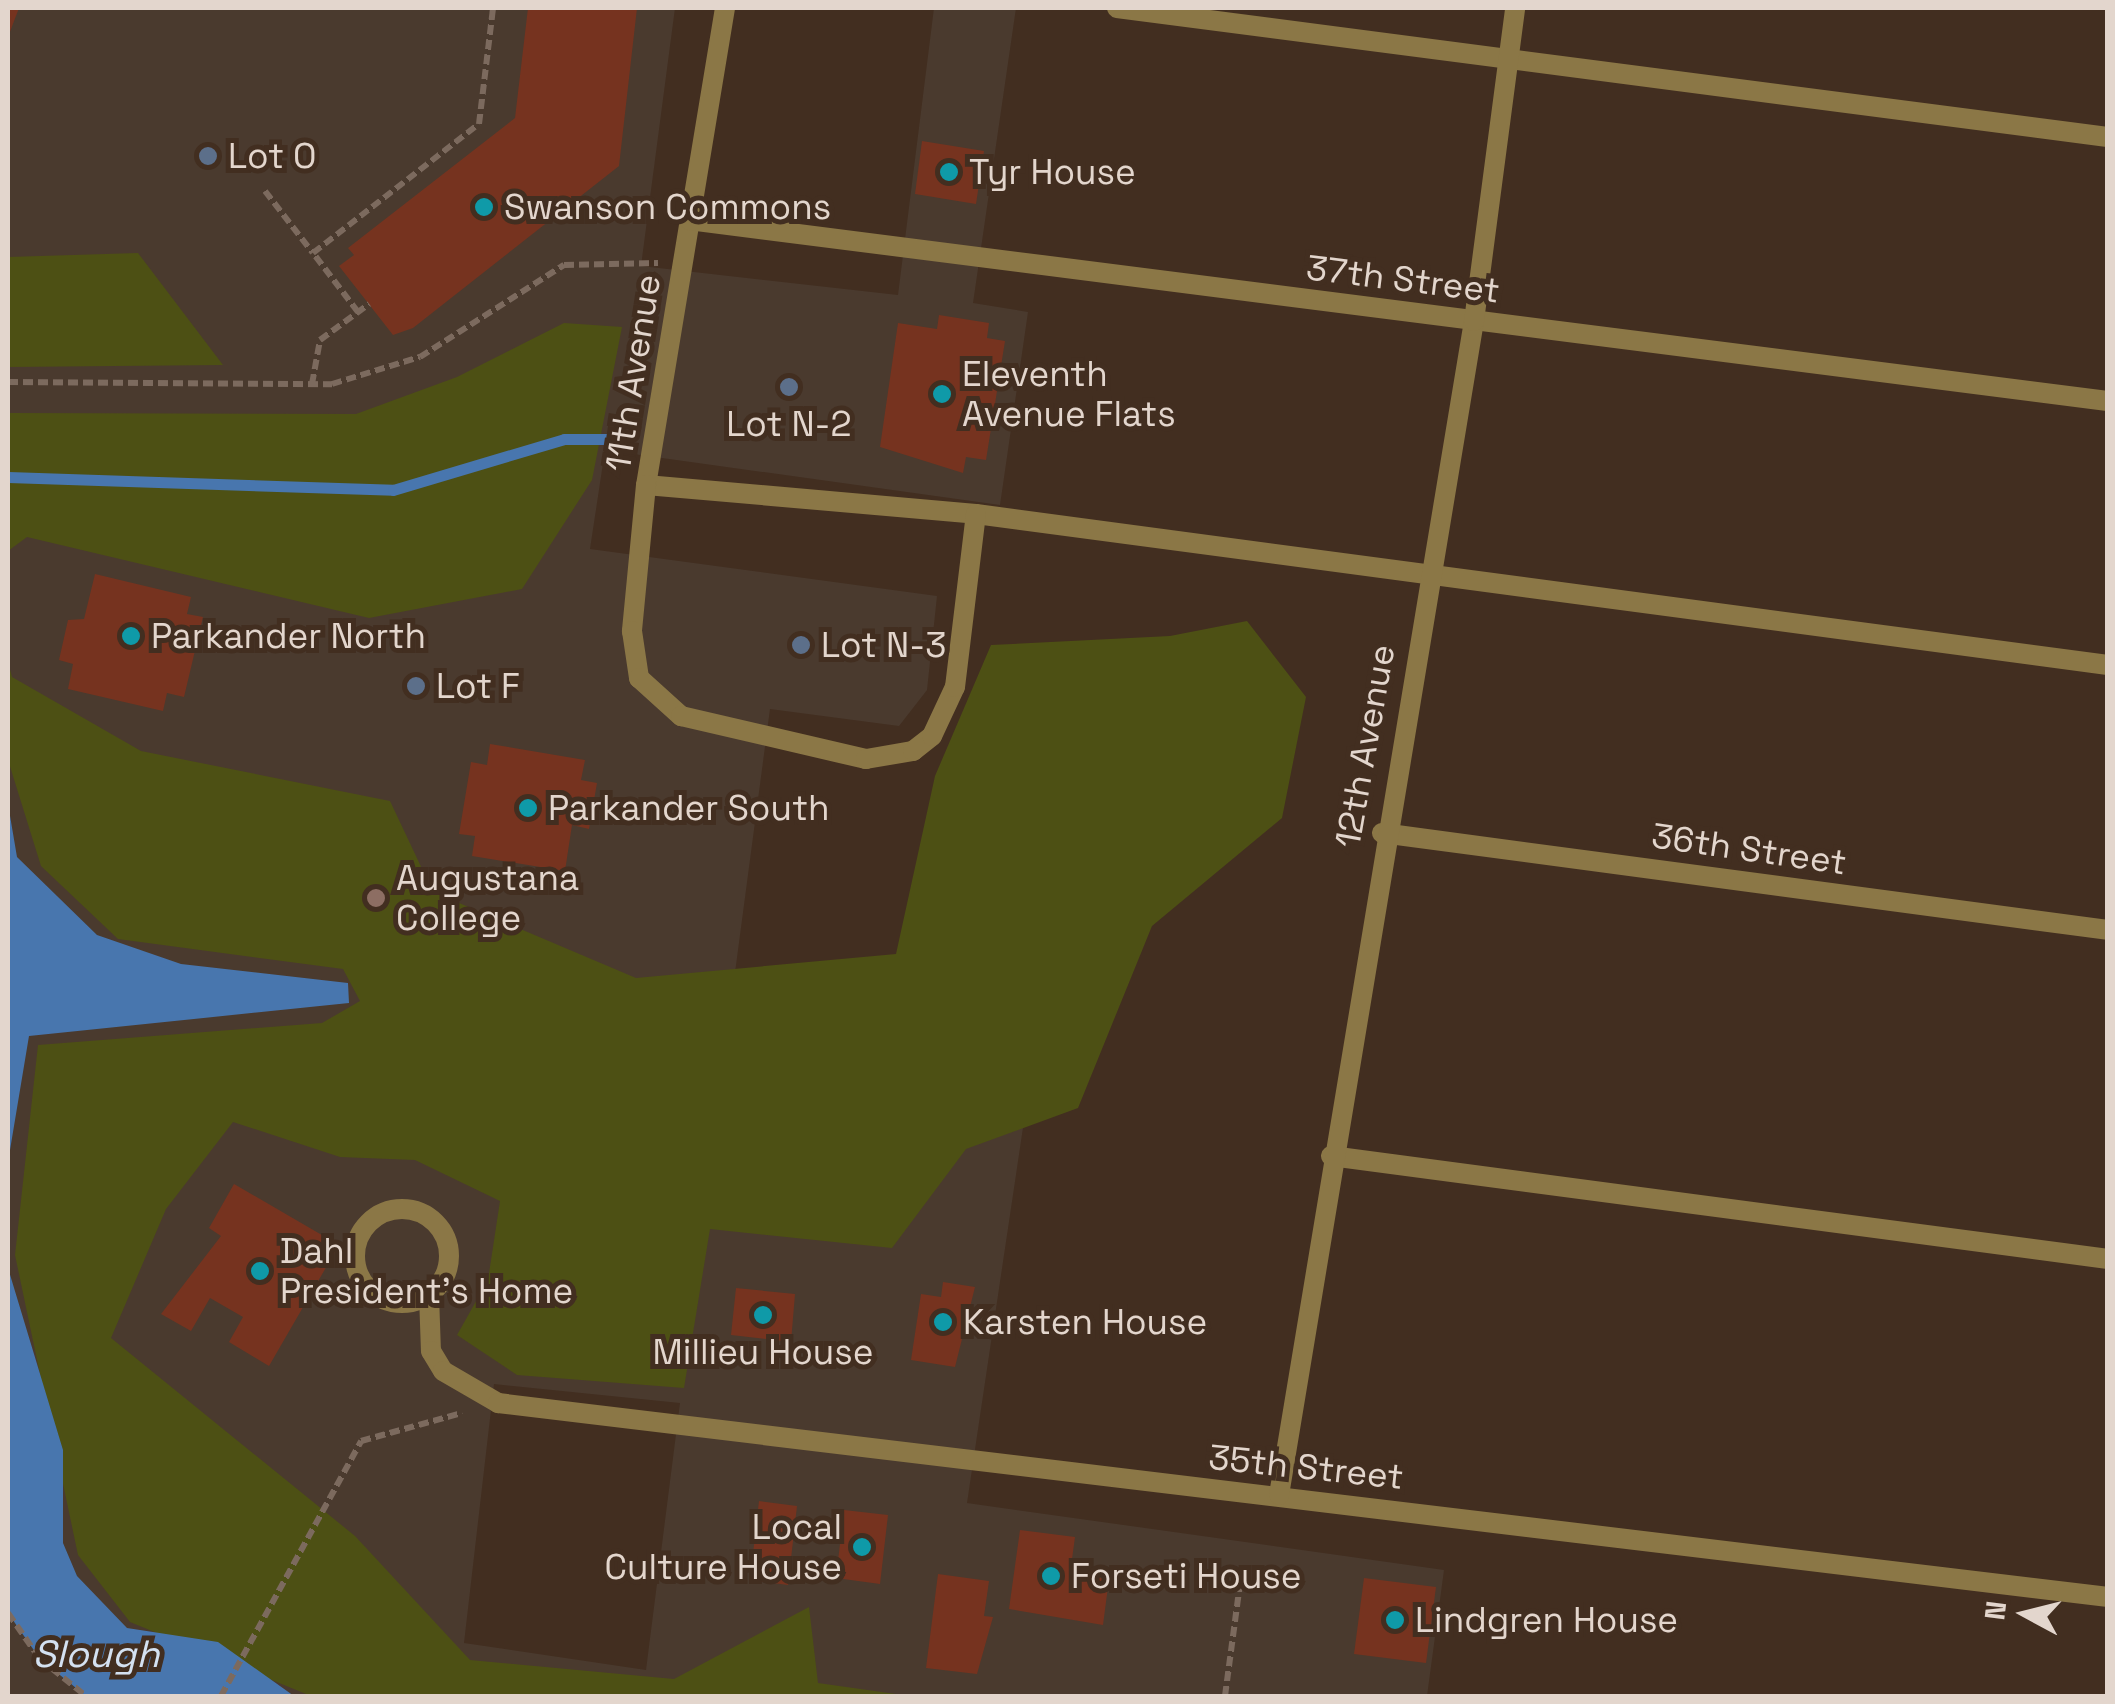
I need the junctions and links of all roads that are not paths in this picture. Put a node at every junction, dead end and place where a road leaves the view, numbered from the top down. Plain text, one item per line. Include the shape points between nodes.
1 (725, 8) edge
2 (1117, 8) edge
3 (1515, 8) edge
4 (1507, 62) junction
5 (2108, 137) edge
6 (689, 220) junction
7 (1474, 321) junction
8 (2108, 402) edge
9 (646, 485) junction
10 (976, 514) junction
11 (1428, 580) junction
12 (2108, 665) edge
13 (1382, 833) junction
14 (2108, 930) edge
15 (1331, 1156) junction
16 (2108, 1259) edge
17 (429, 1295) junction
18 (1279, 1495) junction
19 (2108, 1597) edge

1 - 6 street, 11th Avenue
2 - 4 street
3 - 4 street, 12th Avenue
4 - 5 street
4 - 7 street, 12th Avenue
6 - 7 street, 37th Street
6 - 9 street, 11th Avenue
7 - 8 street, 37th Street
7 - 11 street, 12th Avenue
9 - 10 street
9 - 10 street, 11th Avenue via 632,631 640,678 681,716 866,759 912,751 932,736 956,688
10 - 11 street
11 - 12 street
11 - 13 street, 12th Avenue
13 - 14 street, 36th Street
13 - 15 street, 12th Avenue
15 - 16 street
15 - 18 street, 12th Avenue
17 - 17 street via 448,1268 437,1224 420,1212 380,1213 356,1241 360,1279 397,1303
17 - 18 street, 35th Street via 432,1352 443,1372 498,1402
18 - 19 street, 35th Street

